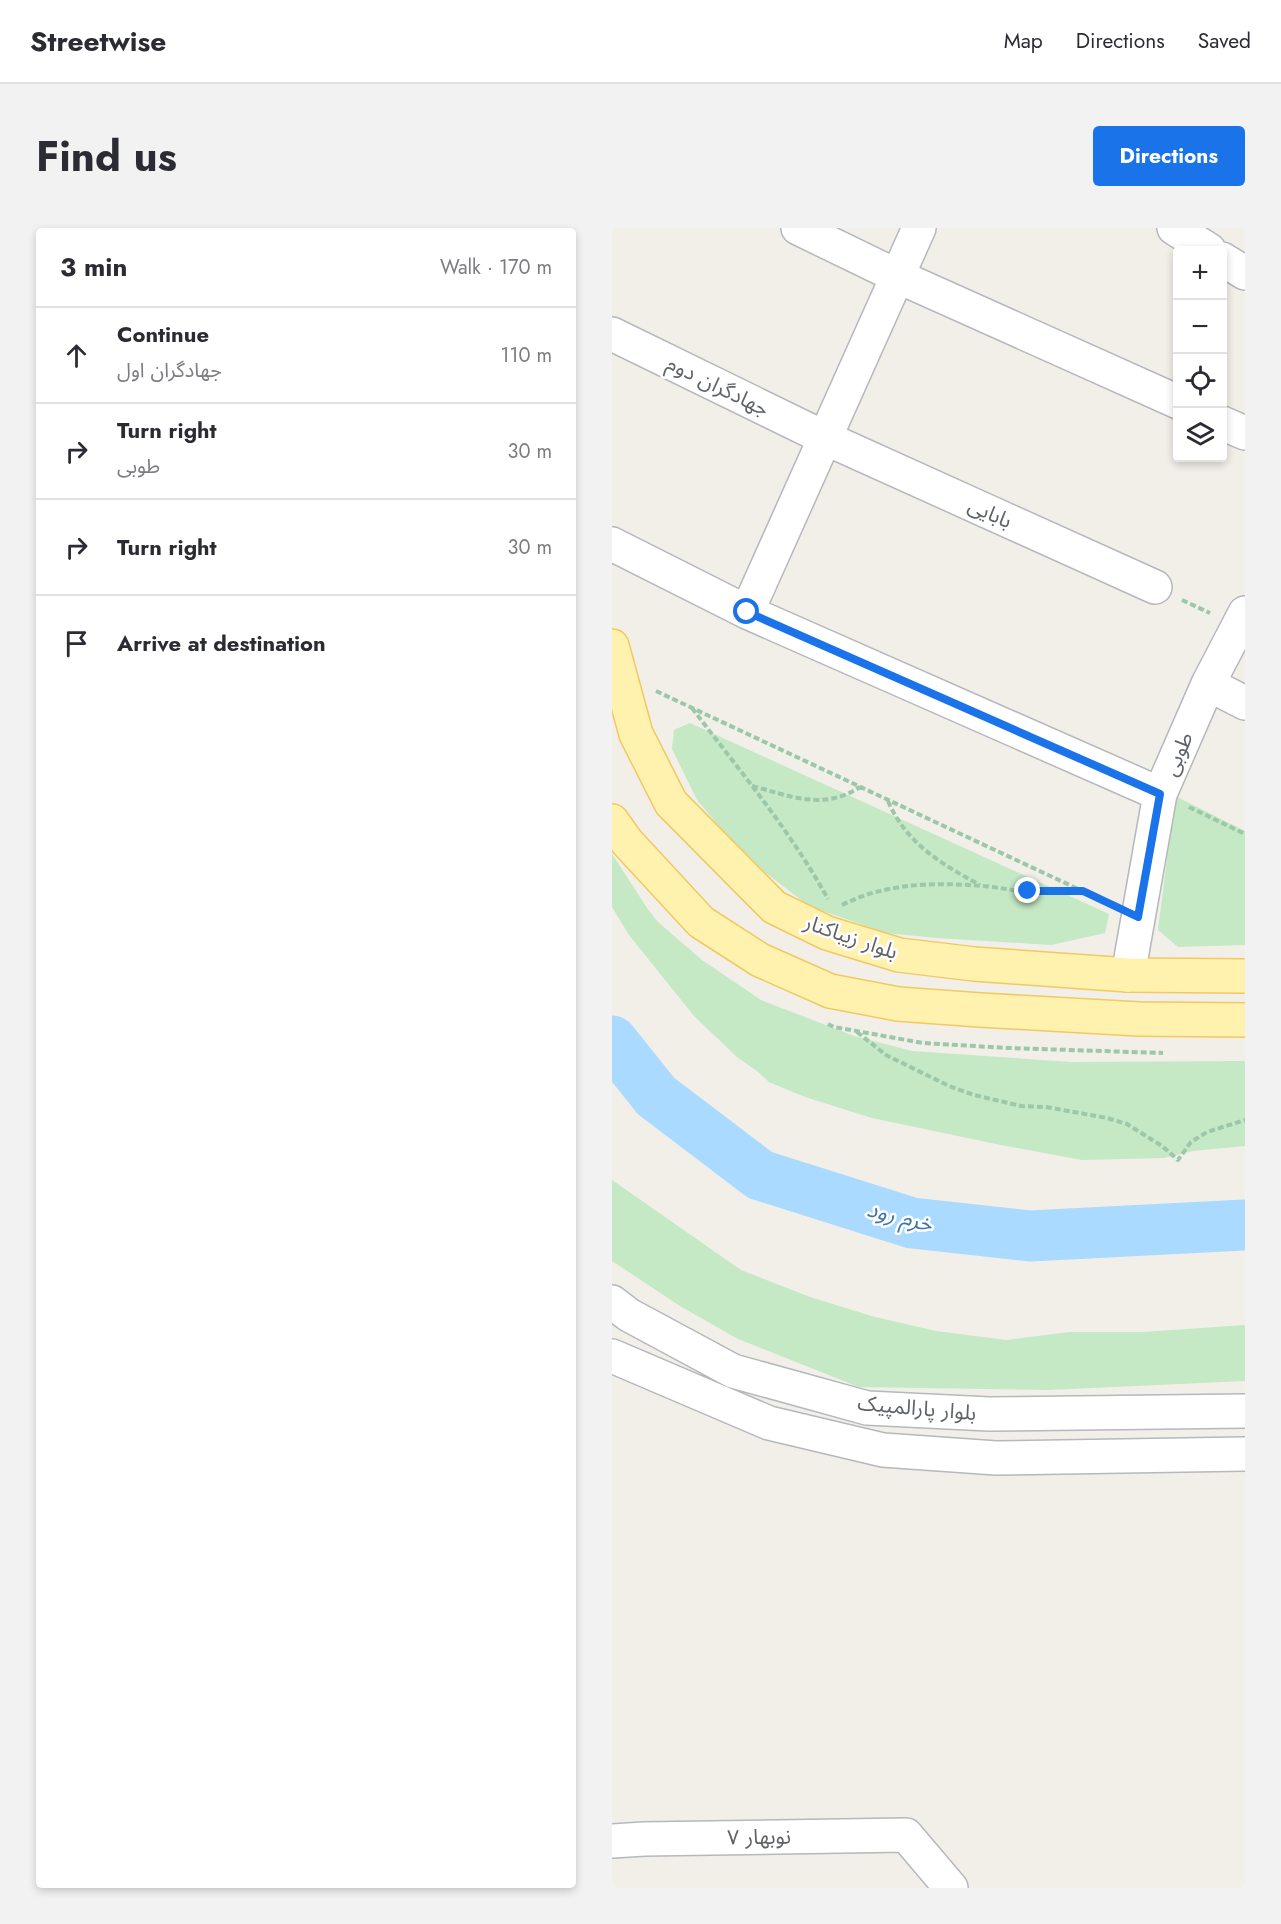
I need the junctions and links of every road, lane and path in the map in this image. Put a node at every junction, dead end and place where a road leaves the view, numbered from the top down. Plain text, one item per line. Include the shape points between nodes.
1 (798, 228) edge
2 (919, 228) edge
3 (1174, 228) edge
4 (1203, 246) edge
5 (1227, 262) edge
6 (1245, 273) edge
7 (897, 276) junction
8 (612, 334) edge
9 (1173, 400) edge
10 (1227, 425) edge
11 (1245, 433) edge
12 (825, 438) junction
13 (612, 544) edge
14 (1155, 588) joint
15 (747, 612) junction
16 (1242, 619) edge
17 (616, 660) edge
18 (1208, 684) junction
19 (1245, 703) edge
20 (691, 707) junction
21 (752, 786) junction
22 (860, 787) junction
23 (1160, 794) junction
24 (887, 800) junction
25 (612, 821) edge
26 (1245, 834) edge
27 (980, 886) junction
28 (1083, 891) junction
29 (1138, 917) junction
30 (830, 921) junction
31 (1128, 975) junction
32 (1245, 976) edge
33 (1123, 1018) junction
34 (1245, 1020) edge
35 (854, 1030) dead end
36 (1245, 1120) edge
37 (612, 1302) edge
38 (612, 1356) edge
39 (1245, 1411) edge
40 (1245, 1454) edge
41 (612, 1841) edge
42 (951, 1888) edge

1 - 7 street
2 - 7 street
3 - 4 street
5 - 6 street
7 - 9 street
7 - 12 street
8 - 12 street, جهادگران دوم
10 - 11 street
12 - 14 street, بابایی
12 - 15 street
13 - 15 street
14 - 16 path
15 - 23 street
16 - 18 street, طوبی
17 - 20 path
17 - 30 main road, بلوار زیباکنار via 636,734 671,803 774,907
18 - 19 street
18 - 23 street, طوبی
20 - 21 path
20 - 22 path
21 - 22 path via 829,801
21 - 30 path via 810,866
22 - 24 path
23 - 26 path
23 - 29 street, طوبی
24 - 27 path via 896,819 927,852
24 - 28 path
25 - 33 main road via 701,922 760,960 830,991 898,1004
27 - 28 path
27 - 30 path via 918,884 884,889 859,896
28 - 29 path
29 - 31 street, طوبی
30 - 31 main road, بلوار زیباکنار via 899,955
31 - 32 main road, بلوار زیباکنار
31 - 33 main road
33 - 34 main road
35 - 36 path via 886,1055 949,1086 1021,1106 1128,1124 1178,1160 1191,1142 1207,1132
37 - 39 street, بلوار پارالمپیک via 733,1371 867,1407 989,1414
38 - 40 street, بلوار پارالمپیک via 769,1423 883,1450 996,1458
41 - 42 street, نوبهار ۷ via 906,1834

